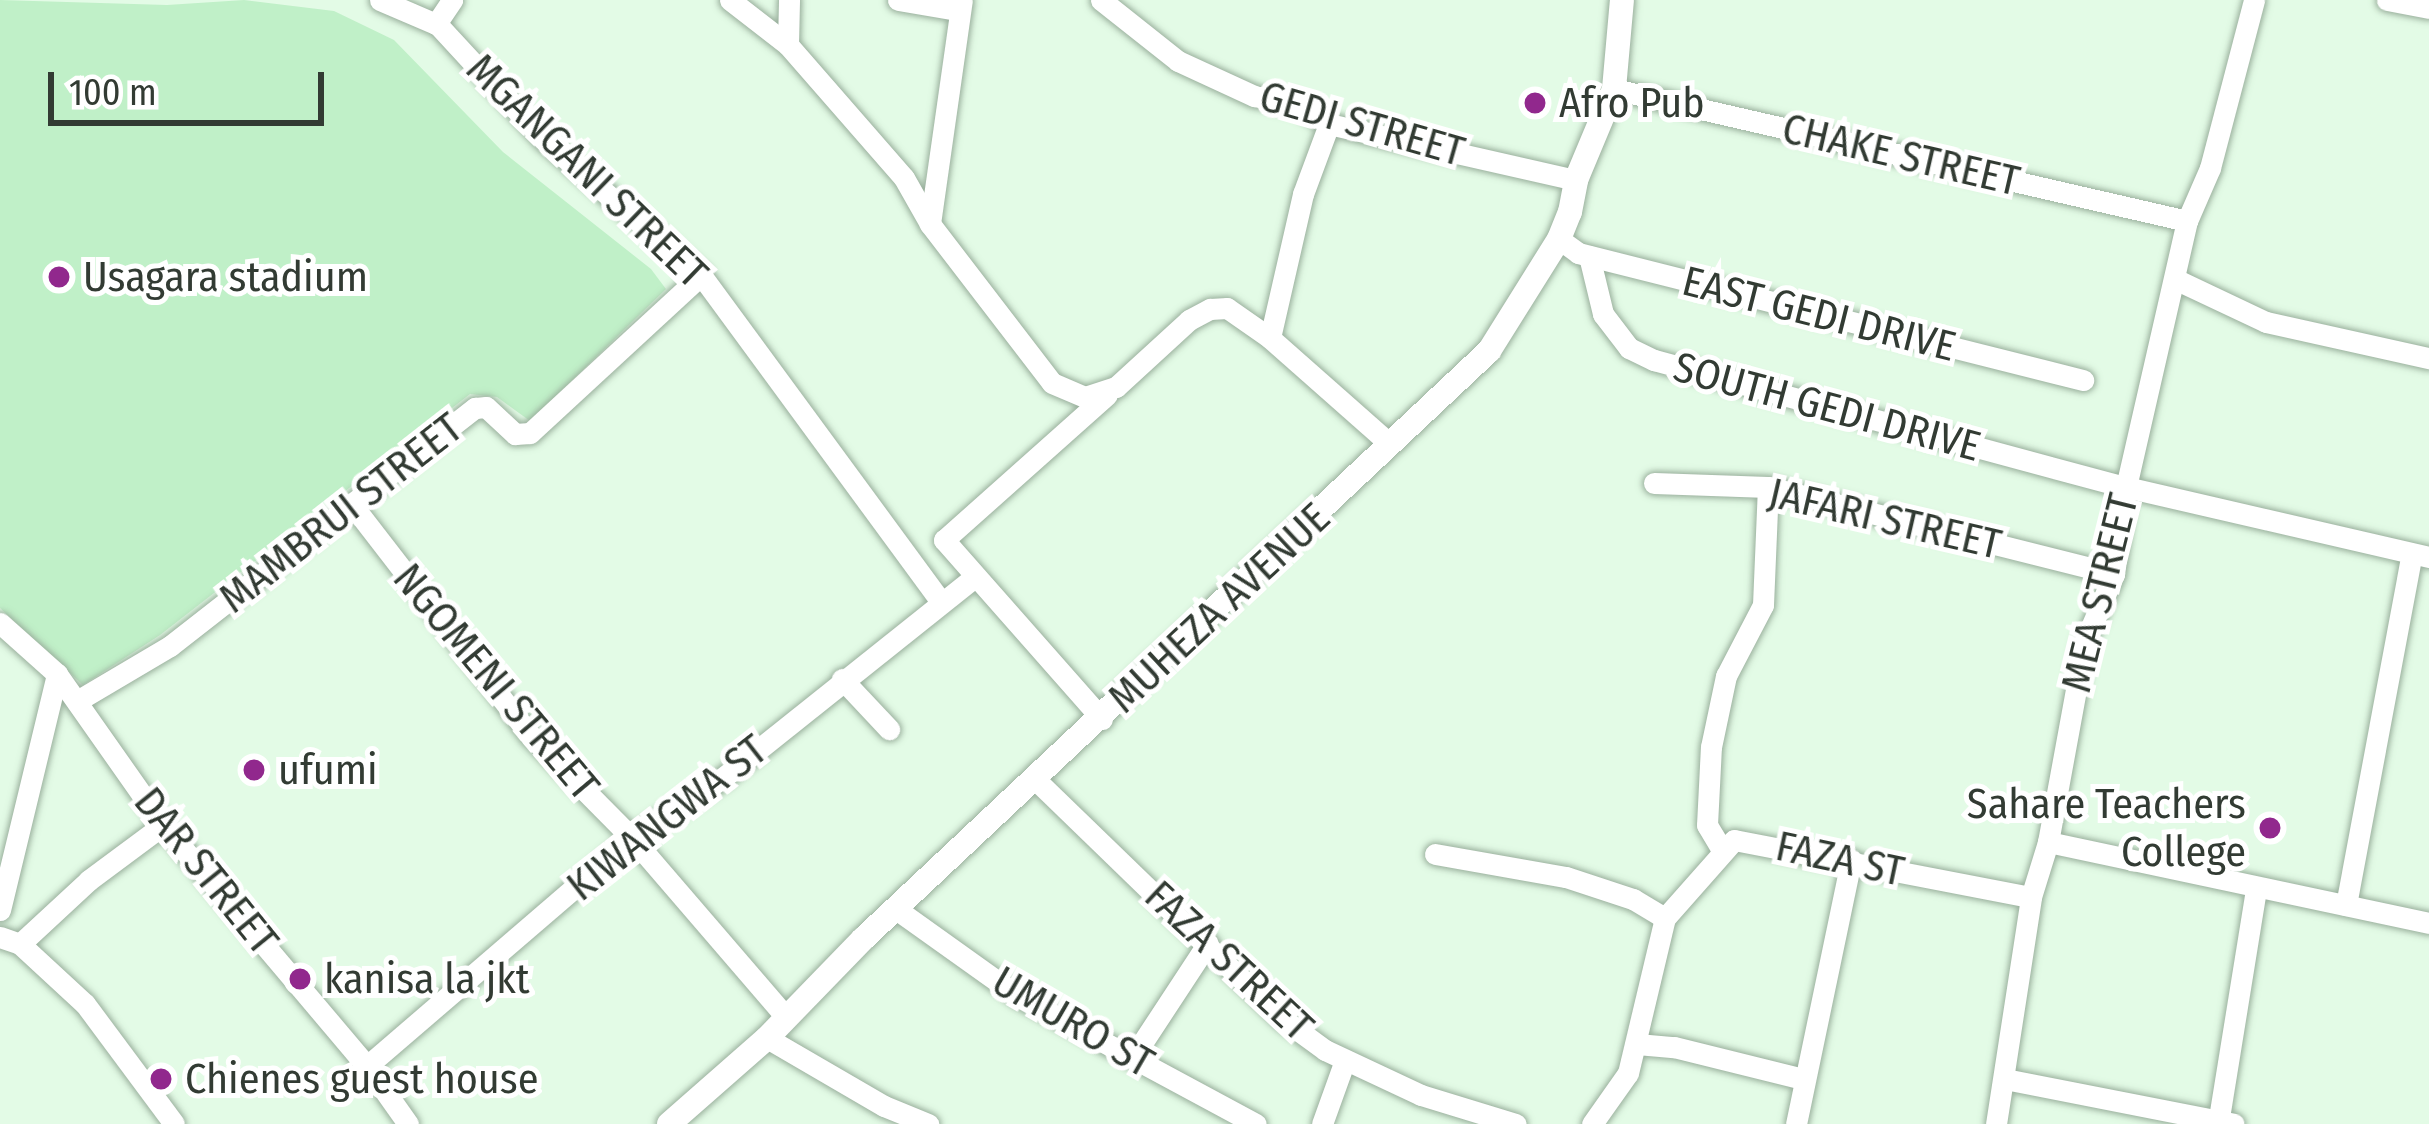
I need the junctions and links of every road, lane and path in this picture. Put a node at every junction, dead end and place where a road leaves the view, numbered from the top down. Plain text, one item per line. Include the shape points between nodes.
1 (380, 0) edge
2 (452, 0) edge
3 (730, 0) edge
4 (789, 0) edge
5 (898, 0) edge
6 (1101, 0) edge
7 (1622, 0) edge
8 (2254, 0) edge
9 (2387, 0) edge
10 (960, 5) edge
11 (2429, 8) edge
12 (436, 24) junction
13 (788, 46) junction
14 (1614, 89) junction
15 (1329, 124) junction
16 (1576, 180) junction
17 (2187, 221) junction
18 (930, 224) junction
19 (1559, 239) junction
20 (1589, 256) junction
21 (700, 275) junction
22 (2177, 280) junction
23 (1270, 338) junction
24 (2429, 358) edge
25 (2083, 380) dead end
26 (1116, 387) junction
27 (1390, 445) junction
28 (1654, 482) dead end
29 (2126, 487) junction
30 (1768, 488) junction
31 (353, 506) junction
32 (2420, 555) edge
33 (2114, 574) junction
34 (973, 578) junction
35 (940, 602) junction
36 (0, 623) edge
37 (57, 674) junction
38 (842, 679) junction
39 (77, 701) junction
40 (1102, 719) junction
41 (889, 729) dead end
42 (1036, 780) junction
43 (163, 825) junction
44 (632, 838) junction
45 (2048, 842) junction
46 (1721, 850) junction
47 (1435, 854) dead end
48 (1851, 860) junction
49 (2256, 890) junction
50 (2031, 897) junction
51 (2346, 905) junction
52 (0, 910) edge
53 (896, 910) junction
54 (1665, 918) junction
55 (2429, 923) edge
56 (10, 941) edge
57 (1208, 944) junction
58 (785, 1016) junction
59 (767, 1038) junction
60 (1636, 1044) junction
61 (1133, 1057) junction
62 (1346, 1060) junction
63 (367, 1066) junction
64 (1802, 1079) junction
65 (2005, 1079) junction
66 (1463, 1116) edge
67 (2224, 1123) edge
68 (174, 1124) edge
69 (408, 1124) edge
70 (669, 1124) edge
71 (928, 1124) edge
72 (1256, 1124) edge
73 (1322, 1124) edge
74 (1516, 1124) edge
75 (1592, 1124) edge
76 (1796, 1124) edge
77 (1996, 1124) edge

1 - 12 street, MGANGANI STREET
2 - 12 street
3 - 13 street
4 - 13 street
5 - 10 street
6 - 15 street, GEDI STREET via 1178,61
7 - 14 street, MUHEZA AVENUE
8 - 17 street, MEA STREET via 2210,168
9 - 11 street
10 - 18 street
12 - 21 street, MGANGANI STREET via 544,140
13 - 18 street via 904,178
14 - 16 street, MUHEZA AVENUE
14 - 17 street, CHAKE STREET
15 - 16 street, GEDI STREET
15 - 23 street
16 - 19 street, MUHEZA AVENUE
17 - 22 street, MEA STREET
18 - 26 street via 1052,383 1085,398
19 - 20 street, EAST GEDI DRIVE
19 - 27 street, MUHEZA AVENUE via 1489,351
20 - 25 street, EAST GEDI DRIVE
20 - 29 street, SOUTH GEDI DRIVE via 1603,314 1629,348 1654,360
21 - 31 street, MAMBRUI STREET via 530,434 515,434 478,407
21 - 35 street, MGANGANI STREET
22 - 24 street via 2266,322
22 - 29 street, MEA STREET
23 - 26 street via 1227,308 1210,309
23 - 27 street
26 - 34 street via 944,540
27 - 40 street, MUHEZA AVENUE
28 - 30 street, JAFARI STREET
29 - 32 street, SOUTH GEDI DRIVE
29 - 33 street, MEA STREET
30 - 33 street, JAFARI STREET
30 - 46 street via 1763,605 1726,676 1711,747 1707,825
31 - 39 street, MAMBRUI STREET via 170,646
31 - 44 street, NGOMENI STREET via 498,698
32 - 51 street
33 - 45 street, MEA STREET via 2085,641
34 - 35 street, KIWANGWA ST
34 - 40 street
35 - 38 street, KIWANGWA ST
36 - 37 street, DAR STREET
37 - 39 street, DAR STREET
37 - 52 street
38 - 41 street
38 - 44 street, KIWANGWA ST via 724,777
39 - 43 street, DAR STREET
40 - 42 street, MUHEZA AVENUE
42 - 53 street, MUHEZA AVENUE
42 - 57 street, FAZA STREET
43 - 56 street
43 - 63 street, DAR STREET
44 - 58 street, NGOMENI STREET
44 - 63 street, KIWANGWA ST
45 - 49 street
45 - 50 street, MEA STREET
46 - 48 street, FAZA ST via 1734,840 1760,841
46 - 54 street
47 - 54 street via 1566,877
48 - 50 street, FAZA ST
48 - 64 street
49 - 51 street
49 - 67 street
50 - 65 street, MEA STREET
51 - 55 street
53 - 58 street, MUHEZA AVENUE
53 - 61 street, UMURO ST via 1018,996
54 - 60 street
56 - 68 street via 85,1004
57 - 61 street
57 - 62 street, FAZA STREET via 1284,1020
58 - 59 street, MUHEZA AVENUE
59 - 70 street, MUHEZA AVENUE
59 - 71 street
60 - 64 street
60 - 75 street via 1628,1072
61 - 72 street, UMURO ST
62 - 66 street, FAZA STREET
62 - 73 street
63 - 69 street, DAR STREET
64 - 76 street
65 - 67 street
65 - 77 street, MEA STREET
66 - 74 street, FAZA STREET

